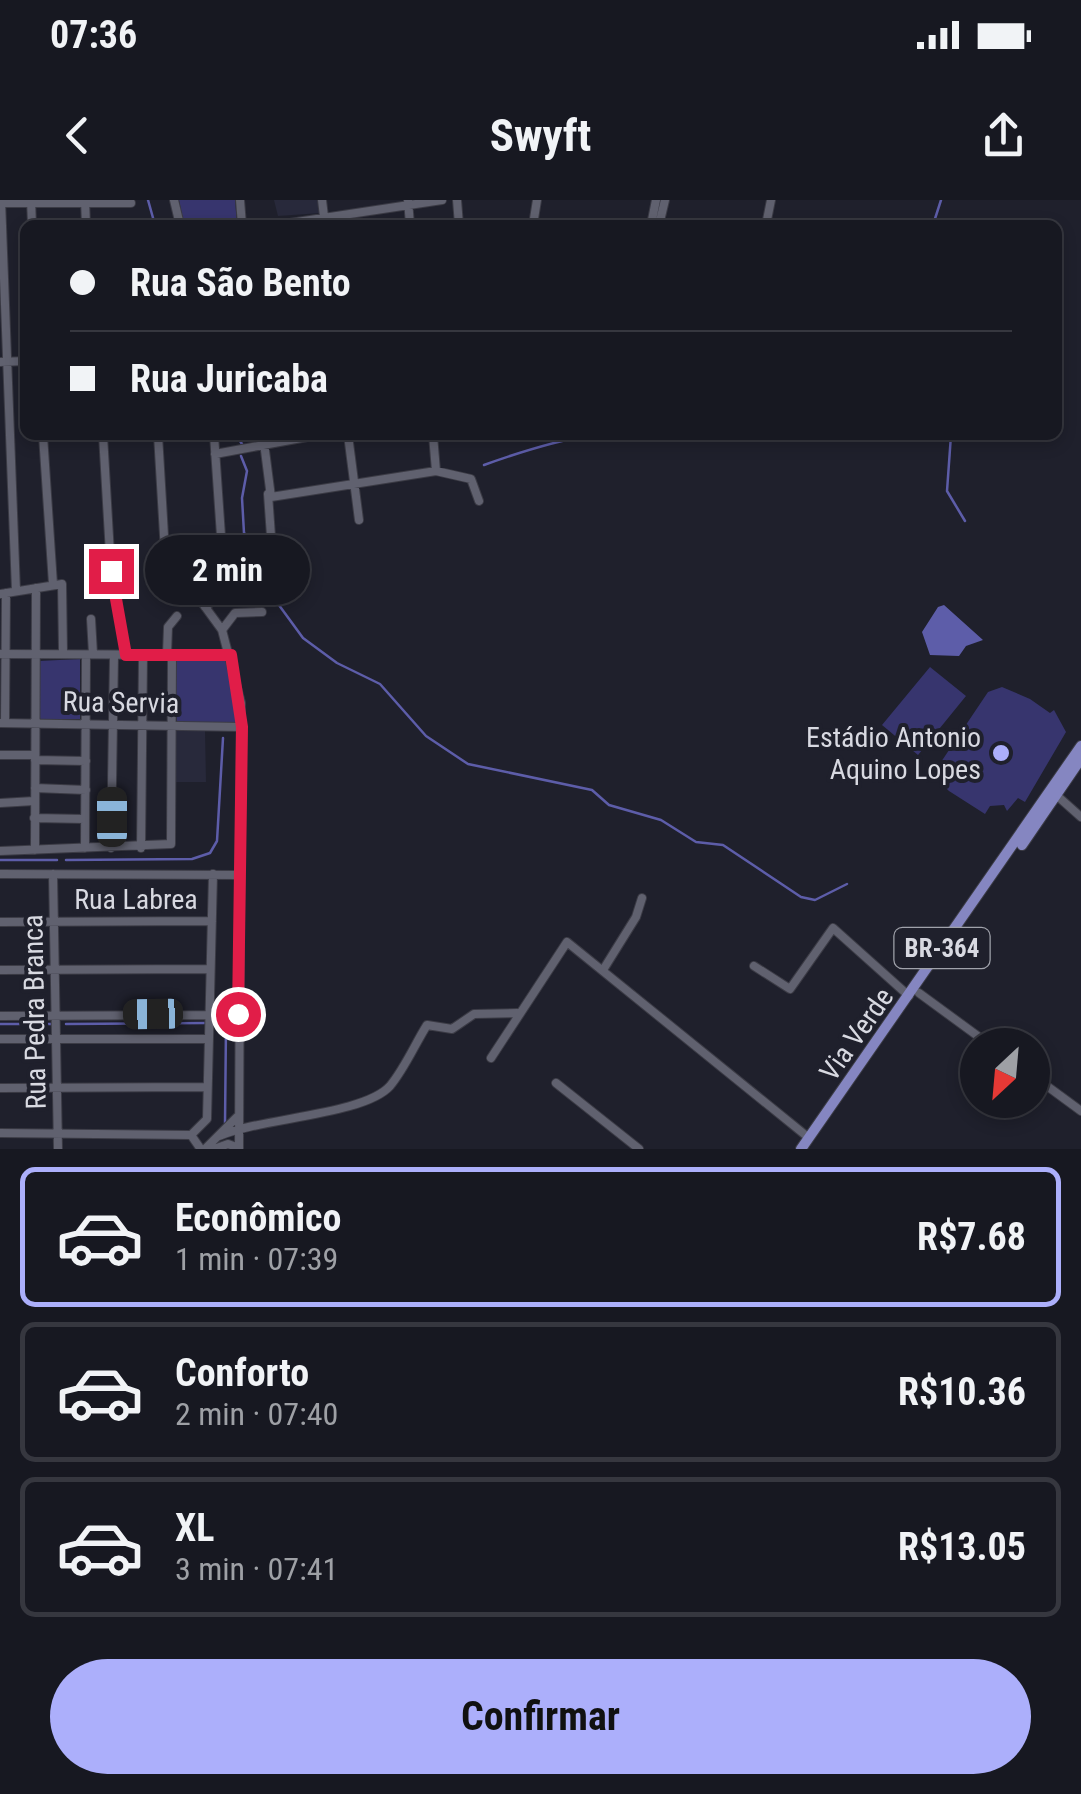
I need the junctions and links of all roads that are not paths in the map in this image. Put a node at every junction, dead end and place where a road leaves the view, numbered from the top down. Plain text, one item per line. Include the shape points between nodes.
1 (364, 200) edge
2 (442, 200) edge
3 (31, 201) edge
4 (1, 202) edge
5 (85, 202) edge
6 (130, 203) dead end
7 (408, 203) edge
8 (364, 213) junction
9 (334, 220) edge
10 (3, 362) edge
11 (43, 440) edge
12 (103, 440) edge
13 (158, 440) edge
14 (214, 440) edge
15 (264, 440) edge
16 (349, 440) edge
17 (433, 440) edge
18 (214, 454) junction
19 (436, 471) junction
20 (354, 486) junction
21 (268, 490) junction
22 (479, 501) dead end
23 (358, 520) dead end
24 (271, 536) dead end
25 (222, 550) dead end
26 (239, 581) dead end
27 (56, 584) junction
28 (36, 588) junction
29 (8, 592) edge
30 (205, 607) junction
31 (262, 612) dead end
32 (177, 616) dead end
33 (91, 619) dead end
34 (222, 630) junction
35 (2, 654) edge
36 (36, 654) junction
37 (63, 654) junction
38 (90, 654) junction
39 (143, 654) junction
40 (170, 654) junction
41 (114, 655) junction
42 (126, 655) junction
43 (231, 655) junction
44 (2, 722) edge
45 (35, 723) junction
46 (86, 724) junction
47 (112, 725) junction
48 (142, 726) junction
49 (173, 726) junction
50 (242, 727) junction
51 (1081, 746) edge
52 (0, 755) edge
53 (35, 758) junction
54 (1081, 758) edge
55 (86, 761) junction
56 (34, 788) junction
57 (86, 790) junction
58 (1054, 793) junction
59 (34, 802) junction
60 (0, 803) edge
61 (1081, 817) edge
62 (34, 818) junction
63 (85, 818) junction
64 (84, 848) junction
65 (111, 848) junction
66 (141, 848) junction
67 (34, 850) junction
68 (0, 851) edge
69 (0, 874) edge
70 (54, 874) junction
71 (213, 874) junction
72 (240, 875) junction
73 (642, 898) dead end
74 (54, 921) junction
75 (212, 921) junction
76 (0, 922) edge
77 (754, 966) dead end
78 (56, 969) junction
79 (208, 969) junction
80 (0, 970) edge
81 (602, 970) junction
82 (914, 995) junction
83 (517, 1013) junction
84 (0, 1016) edge
85 (54, 1016) junction
86 (207, 1016) junction
87 (964, 1028) edge
88 (0, 1039) edge
89 (56, 1040) junction
90 (207, 1040) junction
91 (491, 1058) dead end
92 (556, 1083) dead end
93 (58, 1086) junction
94 (206, 1087) junction
95 (0, 1088) edge
96 (1050, 1088) edge
97 (1081, 1110) edge
98 (239, 1114) junction
99 (0, 1132) edge
100 (240, 1132) junction
101 (59, 1133) junction
102 (196, 1133) junction
103 (219, 1136) junction
104 (809, 1144) edge
105 (205, 1148) edge
106 (239, 1148) edge
107 (58, 1149) edge
108 (639, 1149) edge
109 (802, 1149) edge

1 - 8 street
2 - 7 street
3 - 4 street
3 - 5 street
4 - 10 street
5 - 6 street
7 - 8 street
8 - 9 street
10 - 29 street
11 - 27 street
12 - 42 street via 111,571
13 - 30 street via 165,552
14 - 18 street
15 - 18 street
15 - 21 street
16 - 20 street
17 - 19 street
18 - 25 street
19 - 20 street
19 - 22 street via 472,479
20 - 21 street via 274,497
20 - 23 street
21 - 24 street
26 - 30 street
27 - 28 street
27 - 37 street via 64,587
28 - 29 street
28 - 36 street
29 - 35 street
30 - 34 street
31 - 34 street via 235,614
32 - 40 street via 168,627
33 - 38 street
34 - 43 street
35 - 36 street
35 - 44 street
36 - 37 street
36 - 45 street
37 - 38 street
38 - 41 street
38 - 46 street
39 - 40 street
39 - 42 street
39 - 48 street
40 - 43 street
40 - 49 street
41 - 42 street
41 - 47 street
43 - 50 street
44 - 45 street, Rua Servia
45 - 46 street, Rua Servia
45 - 53 street
46 - 47 street, Rua Servia
46 - 55 street
47 - 48 street, Rua Servia
47 - 65 street
48 - 49 street, Rua Servia
48 - 66 street
49 - 50 street, Rua Servia
49 - 66 street via 169,846
50 - 72 street
51 - 58 main road, Via Verde / BR-364
52 - 53 street
53 - 55 street
53 - 56 street
54 - 58 main road, Via Verde / BR-364
55 - 57 street
56 - 57 street
56 - 59 street
57 - 63 street
58 - 61 street
58 - 82 main road, Via Verde / BR-364
59 - 60 street
59 - 62 street
62 - 63 street
62 - 67 street
63 - 64 street
64 - 65 street
64 - 67 street
65 - 66 street
67 - 68 street
69 - 70 street
70 - 71 street
70 - 74 street, Rua Pedra Branca
71 - 72 street
71 - 75 street
72 - 98 street
73 - 81 street
74 - 75 street, Rua Labrea
74 - 76 street, Rua Labrea
74 - 78 street, Rua Pedra Branca
75 - 79 street
77 - 82 street via 788,990 836,929
78 - 79 street
78 - 80 street
78 - 85 street, Rua Pedra Branca
79 - 86 street
81 - 83 street via 567,942
81 - 104 street
82 - 87 street
82 - 104 main road, Via Verde / BR-364
83 - 91 street
83 - 100 street via 474,1014 452,1029 427,1025 388,1088 353,1107
84 - 85 street
85 - 86 street
85 - 89 street, Rua Pedra Branca
86 - 90 street
88 - 89 street
89 - 90 street
89 - 93 street, Rua Pedra Branca
90 - 94 street
92 - 108 street
93 - 94 street
93 - 95 street
93 - 101 street, Rua Pedra Branca
94 - 102 street via 207,1119
96 - 97 street
98 - 100 street
98 - 103 street
99 - 101 street
100 - 103 street
100 - 106 street
101 - 102 street
101 - 107 street, Rua Pedra Branca
102 - 105 street
103 - 105 street
104 - 109 main road, Via Verde / BR-364
105 - 106 street

